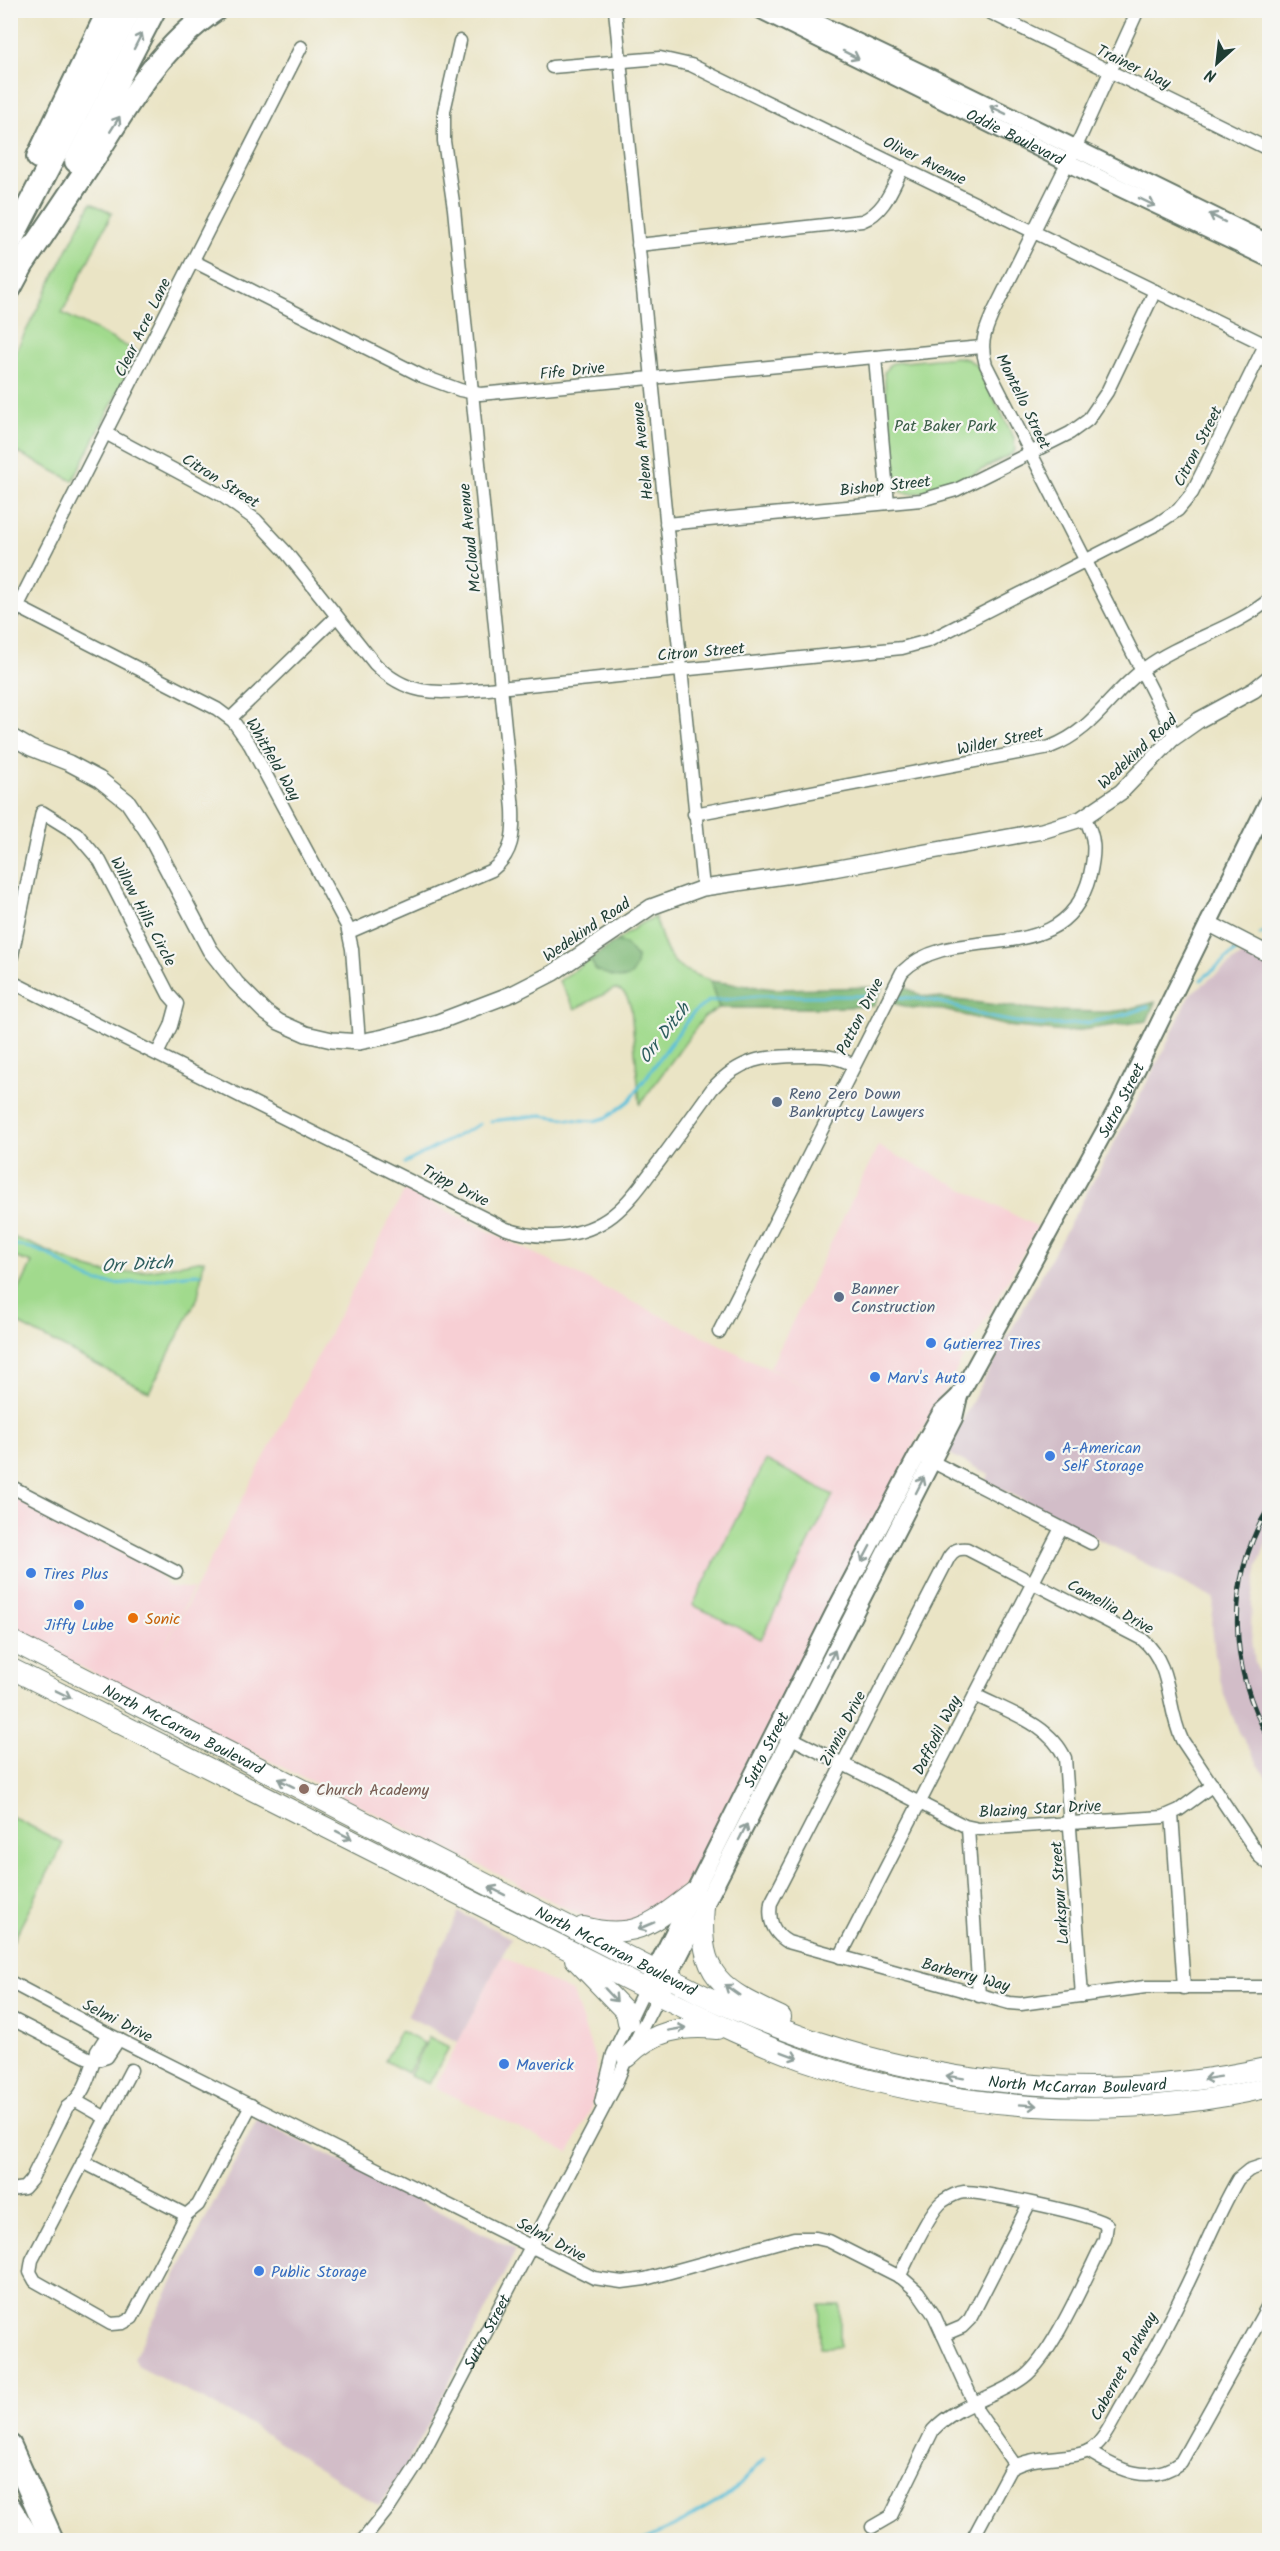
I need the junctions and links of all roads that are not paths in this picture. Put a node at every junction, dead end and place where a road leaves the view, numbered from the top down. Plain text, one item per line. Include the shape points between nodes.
1 (109, 10) edge
2 (130, 10) edge
3 (154, 10) edge
4 (215, 10) edge
5 (615, 10) edge
6 (761, 10) edge
7 (790, 10) edge
8 (985, 10) edge
9 (1138, 10) edge
10 (460, 41) dead end
11 (301, 47) dead end
12 (620, 61) junction
13 (552, 67) dead end
14 (1109, 72) junction
15 (1075, 148) junction
16 (1269, 150) edge
17 (1067, 163) junction
18 (903, 167) junction
19 (10, 213) edge
20 (1033, 231) junction
21 (10, 242) edge
22 (1269, 244) edge
23 (638, 245) junction
24 (1269, 259) edge
25 (25, 261) junction
26 (193, 261) junction
27 (10, 288) edge
28 (1155, 291) junction
29 (1267, 346) edge
30 (982, 347) junction
31 (875, 357) junction
32 (651, 379) junction
33 (471, 393) junction
34 (107, 434) junction
35 (1031, 452) junction
36 (888, 503) junction
37 (666, 524) junction
38 (1087, 560) junction
39 (1269, 599) edge
40 (18, 607) junction
41 (336, 617) junction
42 (10, 621) edge
43 (680, 669) junction
44 (1142, 670) junction
45 (1269, 677) edge
46 (500, 688) junction
47 (1262, 689) edge
48 (231, 718) junction
49 (10, 736) edge
50 (1175, 736) junction
51 (10, 747) edge
52 (31, 748) junction
53 (1269, 798) edge
54 (694, 814) junction
55 (1084, 817) junction
56 (703, 888) junction
57 (1208, 923) junction
58 (349, 932) junction
59 (1269, 955) edge
60 (10, 965) edge
61 (10, 981) edge
62 (359, 1042) junction
63 (157, 1054) junction
64 (853, 1065) junction
65 (719, 1332) dead end
66 (925, 1458) junction
67 (10, 1486) edge
68 (1061, 1528) junction
69 (1091, 1543) dead end
70 (958, 1549) joint
71 (177, 1572) dead end
72 (1033, 1582) junction
73 (10, 1640) edge
74 (10, 1668) edge
75 (975, 1695) junction
76 (783, 1734) junction
77 (842, 1764) junction
78 (1212, 1785) junction
79 (919, 1804) junction
80 (1172, 1814) junction
81 (1071, 1823) junction
82 (968, 1827) junction
83 (715, 1851) junction
84 (728, 1862) junction
85 (1269, 1865) edge
86 (699, 1899) junction
87 (549, 1917) junction
88 (772, 1927) joint
89 (557, 1943) junction
90 (840, 1957) junction
91 (10, 1982) edge
92 (657, 1983) junction
93 (1269, 1987) edge
94 (1184, 1988) junction
95 (979, 1996) junction
96 (1082, 1996) junction
97 (10, 2018) edge
98 (628, 2022) junction
99 (736, 2033) junction
100 (113, 2037) junction
101 (858, 2056) junction
102 (627, 2057) junction
103 (94, 2061) junction
104 (1269, 2067) edge
105 (131, 2070) dead end
106 (1269, 2087) edge
107 (76, 2101) junction
108 (251, 2105) junction
109 (599, 2115) junction
110 (106, 2118) junction
111 (83, 2162) junction
112 (1269, 2163) edge
113 (10, 2190) edge
114 (1029, 2204) junction
115 (186, 2215) junction
116 (530, 2246) junction
117 (899, 2277) junction
118 (1269, 2302) edge
119 (943, 2336) junction
120 (975, 2404) junction
121 (10, 2446) edge
122 (1088, 2451) junction
123 (1015, 2465) junction
124 (10, 2508) edge
125 (872, 2527) dead end
126 (365, 2540) edge
127 (30, 2541) edge
128 (52, 2541) edge
129 (972, 2541) edge

1 - 19 highway
2 - 21 highway
25 -> 3 highway
25 -> 4 highway via 143,79 178,39
5 - 12 street, Helena Avenue
6 -> 17 main road, Oddie Boulevard
15 -> 7 main road, Oddie Boulevard
8 - 14 street, Trainer Way
9 - 14 street, Montello Street
10 - 33 street, McCloud Avenue via 444,99 443,127
11 - 26 street, Clear Acre Lane
12 - 13 street, Oliver Avenue
12 - 18 street, Oliver Avenue via 660,58 691,65
12 - 23 street, Helena Avenue
14 - 15 street, Montello Street
14 - 16 street, Trainer Way
15 - 17 street, Montello Street
22 -> 15 main road, Oddie Boulevard
17 - 20 street, Montello Street
17 -> 24 main road, Oddie Boulevard
18 - 20 street, Oliver Avenue
18 - 23 street via 881,208 861,221
20 - 28 street, Oliver Avenue
20 - 30 street, Montello Street via 992,315
23 - 32 street, Helena Avenue
25 - 27 highway
26 - 33 street, Fife Drive via 422,376
26 - 34 street, Clear Acre Lane
28 - 29 street, Oliver Avenue
28 - 35 street, Bishop Street via 1096,411 1070,433
29 - 38 street, Citron Street via 1186,501 1168,518
30 - 31 street, Fife Drive
30 - 35 street, Montello Street via 986,364
31 - 32 street, Fife Drive
31 - 36 street
32 - 33 street, Fife Drive via 501,394
32 - 37 street, Helena Avenue
33 - 46 street, McCloud Avenue
34 - 40 street, Clear Acre Lane
34 - 41 street, Citron Street via 202,484 245,512 280,546
35 - 36 street, Bishop Street via 945,495
35 - 38 street, Montello Street
36 - 37 street, Bishop Street
37 - 43 street, Helena Avenue
38 - 43 street, Citron Street via 921,644
38 - 44 street, Montello Street
39 - 44 street, Wilder Street via 1255,611
40 - 42 street, Clear Acre Lane
40 - 48 street, Whitfield Way
41 - 46 street, Citron Street via 375,664 402,685 422,692
41 - 48 street
43 - 46 street, Citron Street
43 - 54 street, Helena Avenue
44 - 50 street, Montello Street
44 - 54 street, Wilder Street via 1083,729 1050,747
45 - 47 street, Wedekind Road
46 - 58 street, McCloud Avenue via 514,826 506,857 482,876
47 - 50 street, Wedekind Road
48 - 58 street, Whitfield Way via 255,754
49 - 52 street, Wedekind Road
50 - 55 street, Wedekind Road via 1121,792
51 - 52 street, Wedekind Road
52 - 62 street, Wedekind Road via 99,779 128,802 210,950 265,1012 306,1034
53 - 57 main road, Sutro Street
54 - 56 street, Helena Avenue
55 - 56 street, Wedekind Road via 1042,831
55 - 64 street, Patton Drive via 1094,839 1094,859 1082,897 1070,914 1040,933 932,953 911,962 895,981
56 - 62 street, Wedekind Road via 651,907 553,973 514,993 438,1022
57 - 59 street
57 - 66 main road, Sutro Street via 1120,1103 959,1396 941,1413
58 - 62 street, Whitfield Way
60 - 63 street, Willow Hills Circle via 42,812 76,833 100,861 177,1004
61 - 63 street, Tripp Drive
63 - 64 street, Tripp Drive via 504,1228 539,1236 581,1231 613,1215 642,1185 712,1089 744,1064 771,1056 827,1055
64 - 65 street, Patton Drive
66 - 68 street
66 - 76 main road, Sutro Street
67 - 71 street
68 - 69 street
68 - 72 street, Daffodil Way
70 - 72 street, Camellia Drive via 967,1549
70 - 77 street, Zinnia Drive via 949,1557
72 - 75 street, Daffodil Way
72 - 78 street, Camellia Drive via 1150,1646 1162,1665 1178,1730
87 -> 73 main road, North McCarran Boulevard
74 -> 89 main road, North McCarran Boulevard
75 - 79 street, Daffodil Way
75 - 81 street, Larkspur Street via 1046,1731 1061,1747 1068,1768
76 - 77 street, Blazing Star Drive
76 - 83 main road, Sutro Street
84 -> 76 main road, Sutro Street
77 - 79 street, Blazing Star Drive
77 - 88 street, Zinnia Drive via 771,1903
78 - 80 street, Blazing Star Drive
78 - 85 street, Camellia Drive
79 - 82 street, Blazing Star Drive
79 - 90 street, Daffodil Way
80 - 81 street, Blazing Star Drive
80 - 94 street
81 - 82 street, Blazing Star Drive
81 - 96 street, Larkspur Street
82 - 95 street
83 - 84 main road
83 - 86 main road, Sutro Street
84 - 86 main road, Sutro Street
86 -> 87 main road via 630,1932 600,1932
86 - 92 main road, Sutro Street
101 -> 86 main road via 744,1999 720,1981 705,1954
87 - 92 main road, North McCarran Boulevard
88 - 90 street, Barberry Way via 788,1942
89 - 92 main road, North McCarran Boulevard
89 -> 98 main road via 613,1997 626,2012
90 - 95 street, Barberry Way
91 - 100 street, Selmi Drive
92 - 98 street, Sutro Street
92 - 99 main road, North McCarran Boulevard
92 - 101 main road, North McCarran Boulevard
92 - 102 street, Sutro Street
93 - 94 street, Barberry Way
94 - 96 street, Barberry Way via 1144,1987
95 - 96 street, Barberry Way via 1021,2004
97 - 103 street
98 - 109 street, Sutro Street via 610,2063
102 -> 99 main road via 650,2038 681,2028
99 -> 106 main road, North McCarran Boulevard via 867,2079 934,2094 1008,2104 1128,2106
100 - 103 street via 106,2057
100 - 108 street, Selmi Drive
104 -> 101 main road, North McCarran Boulevard via 1174,2083 1062,2087 952,2077
102 - 109 street, Sutro Street
103 - 107 street
105 - 110 street
107 - 110 street
107 - 113 street via 67,2107 31,2180 24,2188
108 - 115 street via 198,2205
108 - 116 street, Selmi Drive
109 - 116 street, Sutro Street
110 - 111 street
111 - 115 street
111 - 115 street via 32,2260 30,2272 35,2281 111,2324 132,2318
112 - 122 street, Cabernet Parkway via 1238,2179 1134,2386 1103,2437
114 - 117 street via 985,2194 953,2195 935,2210
114 - 119 street via 970,2319
114 - 120 street via 1088,2217 1107,2226 1105,2239 1043,2356 1016,2382
116 - 117 street, Selmi Drive via 583,2275 622,2282 783,2240 816,2238
116 - 126 street, Sutro Street via 415,2468
117 - 119 street, Selmi Drive via 927,2302
118 - 122 street via 1181,2462 1163,2473 1139,2475 1108,2464
119 - 120 street, Selmi Drive
120 - 123 street, Selmi Drive
120 - 125 street via 954,2411 933,2430 891,2516
121 - 128 highway
122 - 123 street
123 - 129 street via 999,2487
124 - 127 highway

